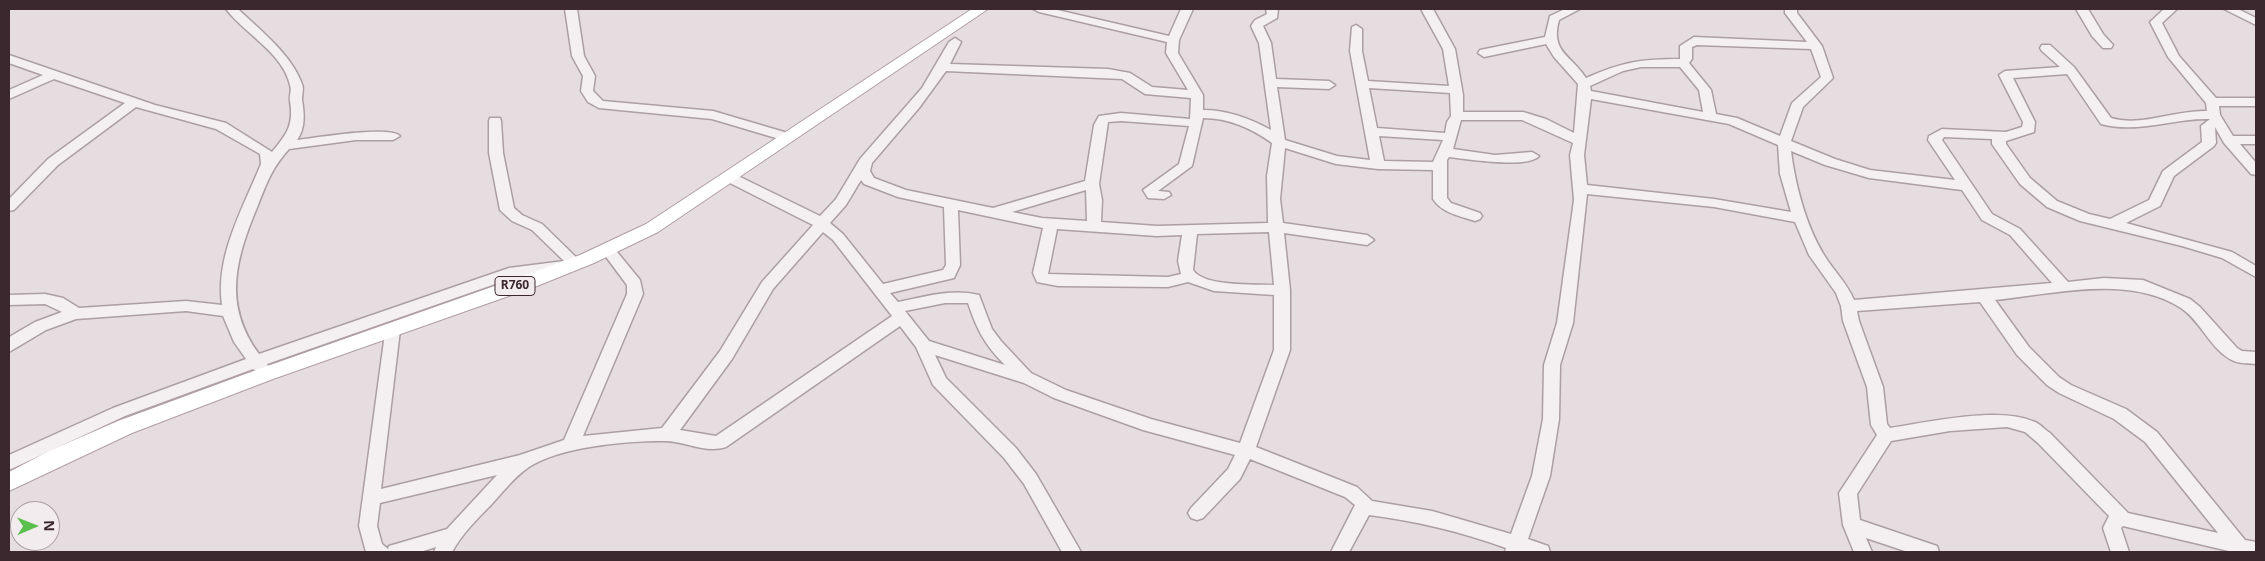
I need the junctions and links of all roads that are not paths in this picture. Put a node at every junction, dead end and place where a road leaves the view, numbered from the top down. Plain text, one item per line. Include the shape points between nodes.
1 (232, 9) edge
2 (571, 9) edge
3 (981, 9) edge
4 (1039, 9) edge
5 (1272, 9) edge
6 (1427, 9) edge
7 (1574, 9) edge
8 (1791, 9) edge
9 (2082, 9) edge
10 (2171, 9) edge
11 (2230, 9) edge
12 (1183, 10) edge
13 (2256, 22) edge
14 (1356, 29) dead end
15 (1551, 39) junction
16 (1173, 40) junction
17 (955, 42) dead end
18 (2107, 45) dead end
19 (1816, 46) junction
20 (2046, 48) dead end
21 (1484, 53) dead end
22 (9, 59) edge
23 (1683, 63) junction
24 (944, 67) junction
25 (2070, 70) junction
26 (53, 75) junction
27 (1271, 83) junction
28 (1362, 84) junction
29 (1329, 85) dead end
30 (1585, 89) junction
31 (1456, 90) junction
32 (9, 95) edge
33 (1197, 95) junction
34 (2256, 102) edge
35 (134, 103) junction
36 (2214, 112) junction
37 (1457, 116) junction
38 (1710, 117) junction
39 (1196, 118) junction
40 (496, 121) dead end
41 (1371, 131) junction
42 (392, 136) dead end
43 (2004, 136) junction
44 (786, 137) junction
45 (1451, 137) junction
46 (2229, 140) junction
47 (2256, 140) edge
48 (1580, 141) junction
49 (1279, 142) junction
50 (1784, 143) junction
51 (287, 145) junction
52 (1445, 152) junction
53 (1532, 156) dead end
54 (268, 164) junction
55 (1378, 165) junction
56 (864, 166) junction
57 (1439, 166) junction
58 (2256, 171) edge
59 (729, 177) junction
60 (1092, 184) junction
61 (1967, 186) junction
62 (1580, 189) junction
63 (1164, 195) dead end
64 (951, 204) junction
65 (9, 207) edge
66 (993, 214) junction
67 (1475, 216) dead end
68 (1800, 218) junction
69 (823, 223) junction
70 (1050, 224) junction
71 (2111, 225) junction
72 (1094, 227) junction
73 (1275, 228) junction
74 (1190, 231) junction
75 (1367, 240) dead end
76 (608, 250) junction
77 (571, 265) junction
78 (2256, 272) edge
79 (1190, 277) junction
80 (2064, 288) junction
81 (881, 290) junction
82 (1282, 290) junction
83 (1984, 296) junction
84 (12, 302) edge
85 (1849, 306) junction
86 (228, 311) junction
87 (898, 312) junction
88 (76, 314) junction
89 (392, 330) junction
90 (923, 345) junction
91 (9, 346) edge
92 (2256, 358) edge
93 (261, 368) junction
94 (1030, 379) junction
95 (667, 434) junction
96 (1886, 435) junction
97 (570, 446) junction
98 (1246, 451) junction
99 (527, 460) junction
100 (9, 463) edge
101 (9, 482) edge
102 (372, 498) junction
103 (1364, 507) junction
104 (1197, 513) dead end
105 (2123, 520) junction
106 (1852, 525) junction
107 (451, 535) junction
108 (2238, 545) junction
109 (1516, 548) edge
110 (2256, 550) edge
111 (380, 552) edge
112 (396, 552) edge
113 (443, 552) edge
114 (1072, 552) edge
115 (1340, 552) edge
116 (1541, 552) edge
117 (1863, 552) edge
118 (1930, 552) edge
119 (2120, 552) edge

1 - 51 street via 284,61 297,86 298,120
2 - 44 street via 578,56 589,76 587,91 599,104 713,115
3 - 44 main road, R760
4 - 16 street
5 - 27 street via 1273,16 1257,26 1265,43
6 - 31 street via 1449,49
7 - 15 street via 1554,18
8 - 19 street
9 - 18 street
10 - 36 street via 2156,22 2174,57
11 - 13 street
12 - 16 street
14 - 28 street
15 - 21 street
15 - 30 street via 1554,51
16 - 33 street via 1175,61
17 - 24 street
19 - 23 street via 1694,41 1686,46
19 - 50 street via 1827,78 1797,106
20 - 25 street
22 - 26 street
23 - 30 street via 1641,63 1619,68
23 - 38 street via 1705,90
24 - 33 street via 1108,73 1126,76 1149,91
24 - 56 street
25 - 36 street via 2100,116 2114,124 2138,124
25 - 43 street via 2005,75 2029,122 2029,129
26 - 32 street
26 - 35 street
27 - 29 street
27 - 49 street
28 - 31 street
28 - 41 street
30 - 38 street
30 - 48 street
31 - 37 street
33 - 39 street
34 - 36 street
35 - 54 street via 221,126 265,152
35 - 65 street via 53,162
36 - 46 street
36 - 71 street via 2207,126 2209,143 2168,174 2154,203
37 - 45 street
37 - 48 street via 1523,116
38 - 50 street via 1732,121
39 - 49 street via 1218,114 1237,119
39 - 60 street via 1104,119 1100,125
39 - 63 street via 1185,166 1150,190 1153,195
40 - 77 street via 496,153 507,210 537,227
41 - 45 street
41 - 55 street
42 - 51 street via 356,136
43 - 61 street via 1942,133 1936,136
43 - 71 street via 1998,139 1999,144 2036,192 2052,204
44 - 59 main road, R760
45 - 52 street
46 - 47 street
46 - 58 street
48 - 62 street via 1577,155
49 - 55 street via 1336,160
49 - 73 street via 1274,176
50 - 61 street via 1869,174
50 - 68 street via 1788,174
51 - 54 street
52 - 53 street via 1495,159
52 - 57 street
54 - 86 street via 241,227 227,284
55 - 57 street
56 - 64 street via 869,181 903,194
56 - 69 street
57 - 67 street via 1440,199 1446,206
59 - 69 street via 794,205
59 - 76 main road, R760 via 652,228
60 - 66 street
60 - 72 street
61 - 80 street via 1987,217 2015,232
62 - 68 street via 1714,203
62 - 109 street via 1565,323 1552,365 1549,428 1541,476
64 - 66 street
64 - 81 street via 954,265 949,274
66 - 70 street
68 - 85 street via 1816,254
69 - 81 street
69 - 95 street via 767,286 726,355
70 - 72 street
70 - 79 street via 1040,273 1042,278 1168,282
71 - 78 street via 2227,255
72 - 74 street
73 - 74 street
73 - 75 street
73 - 82 street
74 - 79 street via 1186,270
76 - 77 main road, R760
76 - 97 street via 635,284 634,294
77 - 89 main road, R760
77 - 93 street via 514,272
79 - 82 street via 1200,283 1234,289
80 - 83 street
80 - 92 street via 2104,283 2138,284 2168,295 2195,311 2231,352 2239,357
81 - 87 street
82 - 98 street via 1284,318 1279,362
83 - 85 street
83 - 108 street via 2023,351 2053,381 2120,414 2151,437
84 - 88 street via 45,299 58,302
85 - 96 street via 1851,321 1875,387 1879,424
86 - 88 street via 186,306
86 - 93 street via 234,331
87 - 90 street
87 - 94 street via 951,298 974,299 985,330 995,345
87 - 95 street via 722,441 709,443
88 - 91 street via 44,324
89 - 93 main road, R760
89 - 102 street
90 - 94 street
90 - 114 street via 939,381 1010,453 1030,479
93 - 100 street via 119,412
93 - 101 main road, R760 via 57,457
94 - 98 street via 1060,394 1149,425
95 - 97 street via 609,438
96 - 105 street via 1994,422 2030,427
96 - 106 street via 1848,493
97 - 99 street
98 - 103 street via 1351,492 1364,502
98 - 104 street via 1234,474
99 - 102 street
99 - 107 street via 512,470
102 - 111 street via 368,526 374,549
103 - 109 street via 1432,517
103 - 115 street
105 - 108 street
105 - 119 street via 2114,522 2112,528
106 - 117 street
106 - 118 street
107 - 112 street
107 - 113 street
108 - 110 street
109 - 116 street

